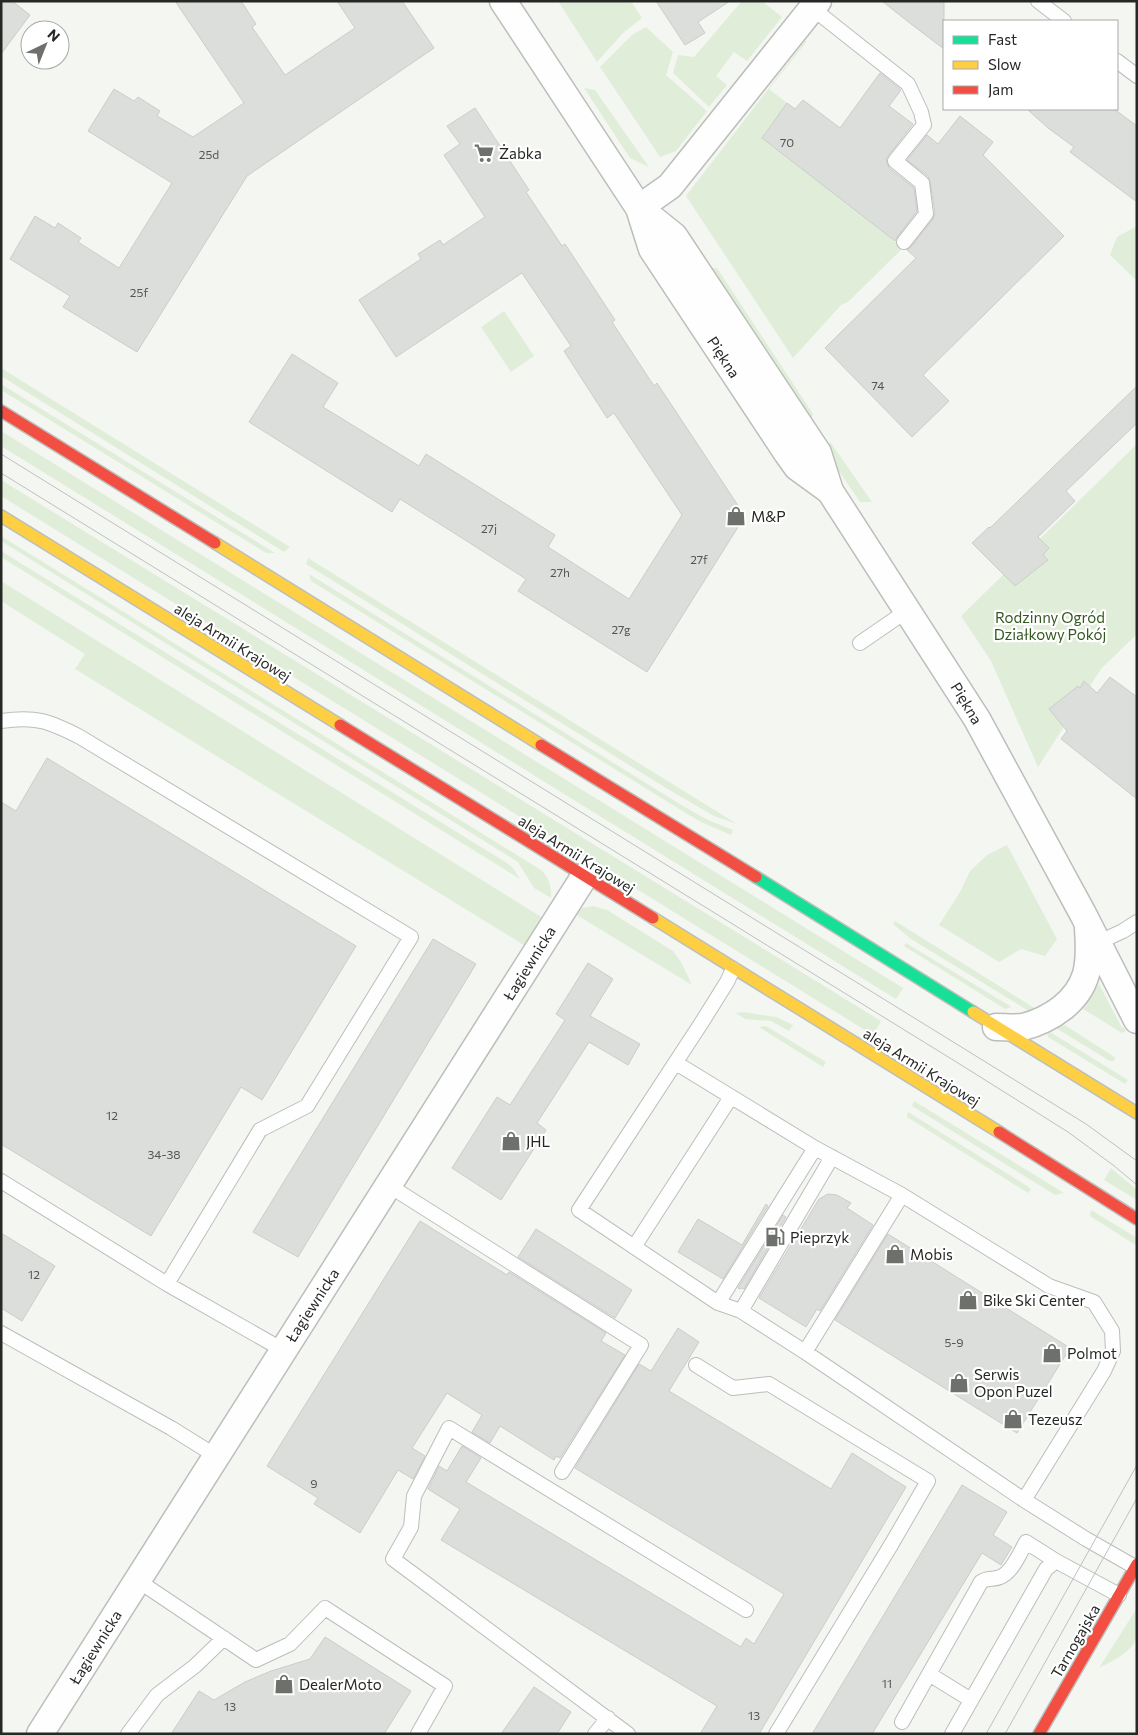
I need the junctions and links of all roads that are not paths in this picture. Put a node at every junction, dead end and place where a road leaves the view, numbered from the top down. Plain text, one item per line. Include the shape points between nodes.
1 (503, 1) edge
2 (1038, 1) edge
3 (815, 5) edge
4 (1063, 20) edge
5 (1118, 62) edge
6 (1137, 76) edge
7 (639, 208) junction
8 (904, 242) dead end
9 (1, 411) edge
10 (1, 516) edge
11 (908, 610) junction
12 (860, 643) dead end
13 (1, 721) edge
14 (584, 877) junction
15 (1137, 922) edge
16 (1093, 934) junction
17 (733, 969) junction
18 (1137, 1020) edge
19 (996, 1027) junction
20 (676, 1064) junction
21 (731, 1098) junction
22 (1137, 1113) edge
23 (815, 1148) junction
24 (832, 1157) junction
25 (1, 1181) edge
26 (388, 1185) junction
27 (902, 1195) junction
28 (1137, 1219) edge
29 (634, 1247) junction
30 (167, 1284) junction
31 (718, 1303) junction
32 (741, 1311) junction
33 (1, 1333) edge
34 (283, 1350) junction
35 (805, 1352) junction
36 (696, 1365) dead end
37 (216, 1456) junction
38 (562, 1472) dead end
39 (1024, 1500) junction
40 (1056, 1561) junction
41 (1136, 1565) edge
42 (137, 1580) junction
43 (1119, 1595) junction
44 (746, 1610) dead end
45 (224, 1638) junction
46 (929, 1674) junction
47 (972, 1700) junction
48 (608, 1718) junction
49 (902, 1722) dead end
50 (40, 1734) edge
51 (128, 1734) edge
52 (418, 1734) edge
53 (595, 1734) edge
54 (628, 1734) edge
55 (776, 1734) edge
56 (952, 1734) edge
57 (1039, 1734) edge

1 - 7 street, Piękna
2 - 4 lane
3 - 7 street via 670,186
3 - 8 lane via 908,84 921,112 924,125 895,161 922,183 926,214
5 - 6 lane
7 - 11 street, Piękna via 674,236 818,453 830,491
9 - 19 main road
10 - 14 main road, aleja Armii Krajowej
11 - 12 lane
11 - 16 street, Piękna via 976,719
13 - 30 lane via 23,718 54,723 80,736 411,937 308,1106 260,1130
14 - 17 main road, aleja Armii Krajowej
14 - 26 street, Łagiewnicka
15 - 16 lane via 1123,931
16 - 18 street, Piękna
16 - 19 street, Piękna via 1089,942 1086,974 1078,992 1061,1009 1022,1027
17 - 20 lane
17 - 28 main road, aleja Armii Krajowej
19 - 22 main road
20 - 21 lane
20 - 29 lane via 579,1210
21 - 23 lane
21 - 29 lane
23 - 24 lane
23 - 31 lane
24 - 27 lane
24 - 32 lane
25 - 30 lane
26 - 34 street, Łagiewnicka
26 - 38 lane via 641,1345
27 - 35 lane
27 - 39 lane via 1049,1286 1094,1302 1112,1331 1113,1351 1104,1372
29 - 31 lane
30 - 34 lane
31 - 32 lane
32 - 35 lane
33 - 37 lane
34 - 37 street, Łagiewnicka
35 - 39 lane
36 - 55 lane via 734,1388 768,1384 928,1481
37 - 42 street, Łagiewnicka
39 - 41 lane via 1086,1539
40 - 43 lane
40 - 46 lane via 1026,1542 1007,1574 984,1579
40 - 47 lane via 1046,1569
41 - 43 main road, Tarnogajska
42 - 45 lane
42 - 50 street, Łagiewnicka
43 - 57 main road, Tarnogajska
44 - 48 lane via 450,1428 414,1496 411,1527 393,1559
45 - 51 lane via 195,1666 157,1695
45 - 52 lane via 256,1660 290,1644 325,1608 445,1686
46 - 47 lane
46 - 49 lane
47 - 56 lane
48 - 53 lane
48 - 54 lane

